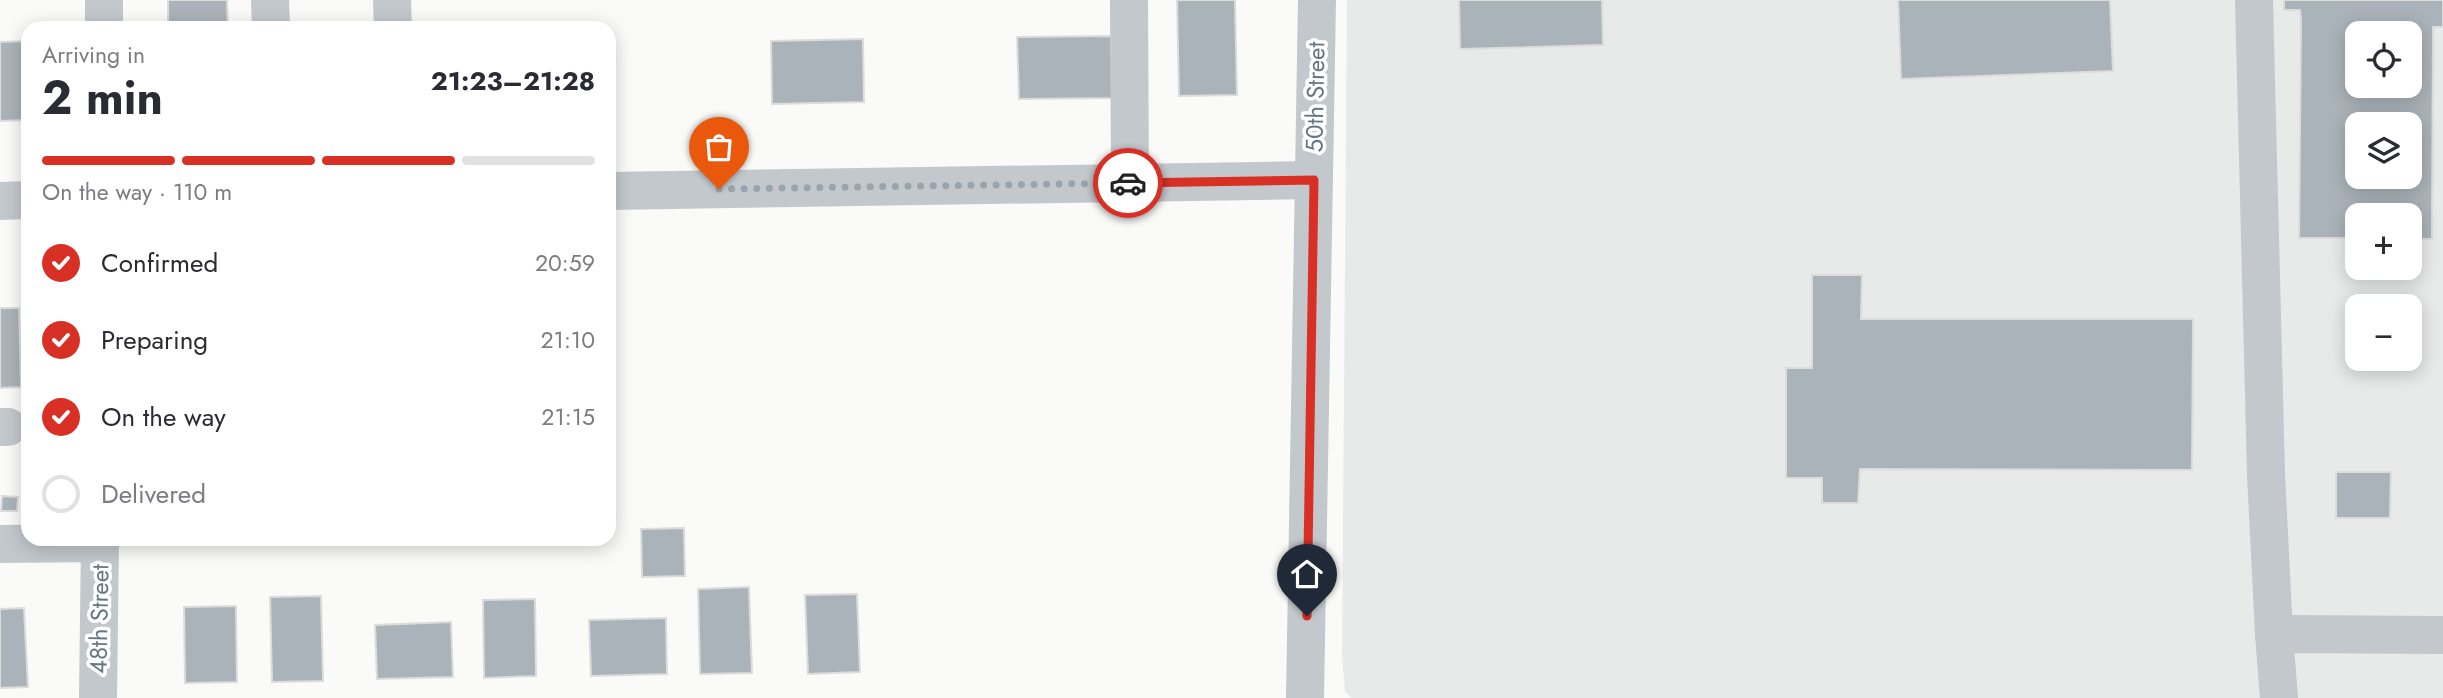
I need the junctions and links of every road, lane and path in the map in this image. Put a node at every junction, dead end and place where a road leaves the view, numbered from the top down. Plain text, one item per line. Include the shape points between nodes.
1 (104, 0) edge
2 (271, 0) edge
3 (392, 0) edge
4 (1129, 0) edge
5 (1317, 0) edge
6 (2255, 0) edge
7 (104, 21) edge
8 (271, 21) edge
9 (393, 21) edge
10 (1314, 180) junction
11 (1130, 183) junction
12 (616, 191) edge
13 (21, 200) edge
14 (0, 201) edge
15 (21, 543) edge
16 (0, 544) edge
17 (100, 546) edge
18 (2274, 634) junction
19 (2443, 635) edge
20 (98, 698) edge
21 (1306, 698) edge
22 (2279, 698) edge

1 - 7 street
2 - 8 street
3 - 9 street
4 - 11 street
5 - 10 street, 50th Street
6 - 18 street
10 - 11 street
10 - 21 street, 50th Street
11 - 12 street
13 - 14 street
15 - 16 street
17 - 20 street, 48th Street
18 - 19 street
18 - 22 street

